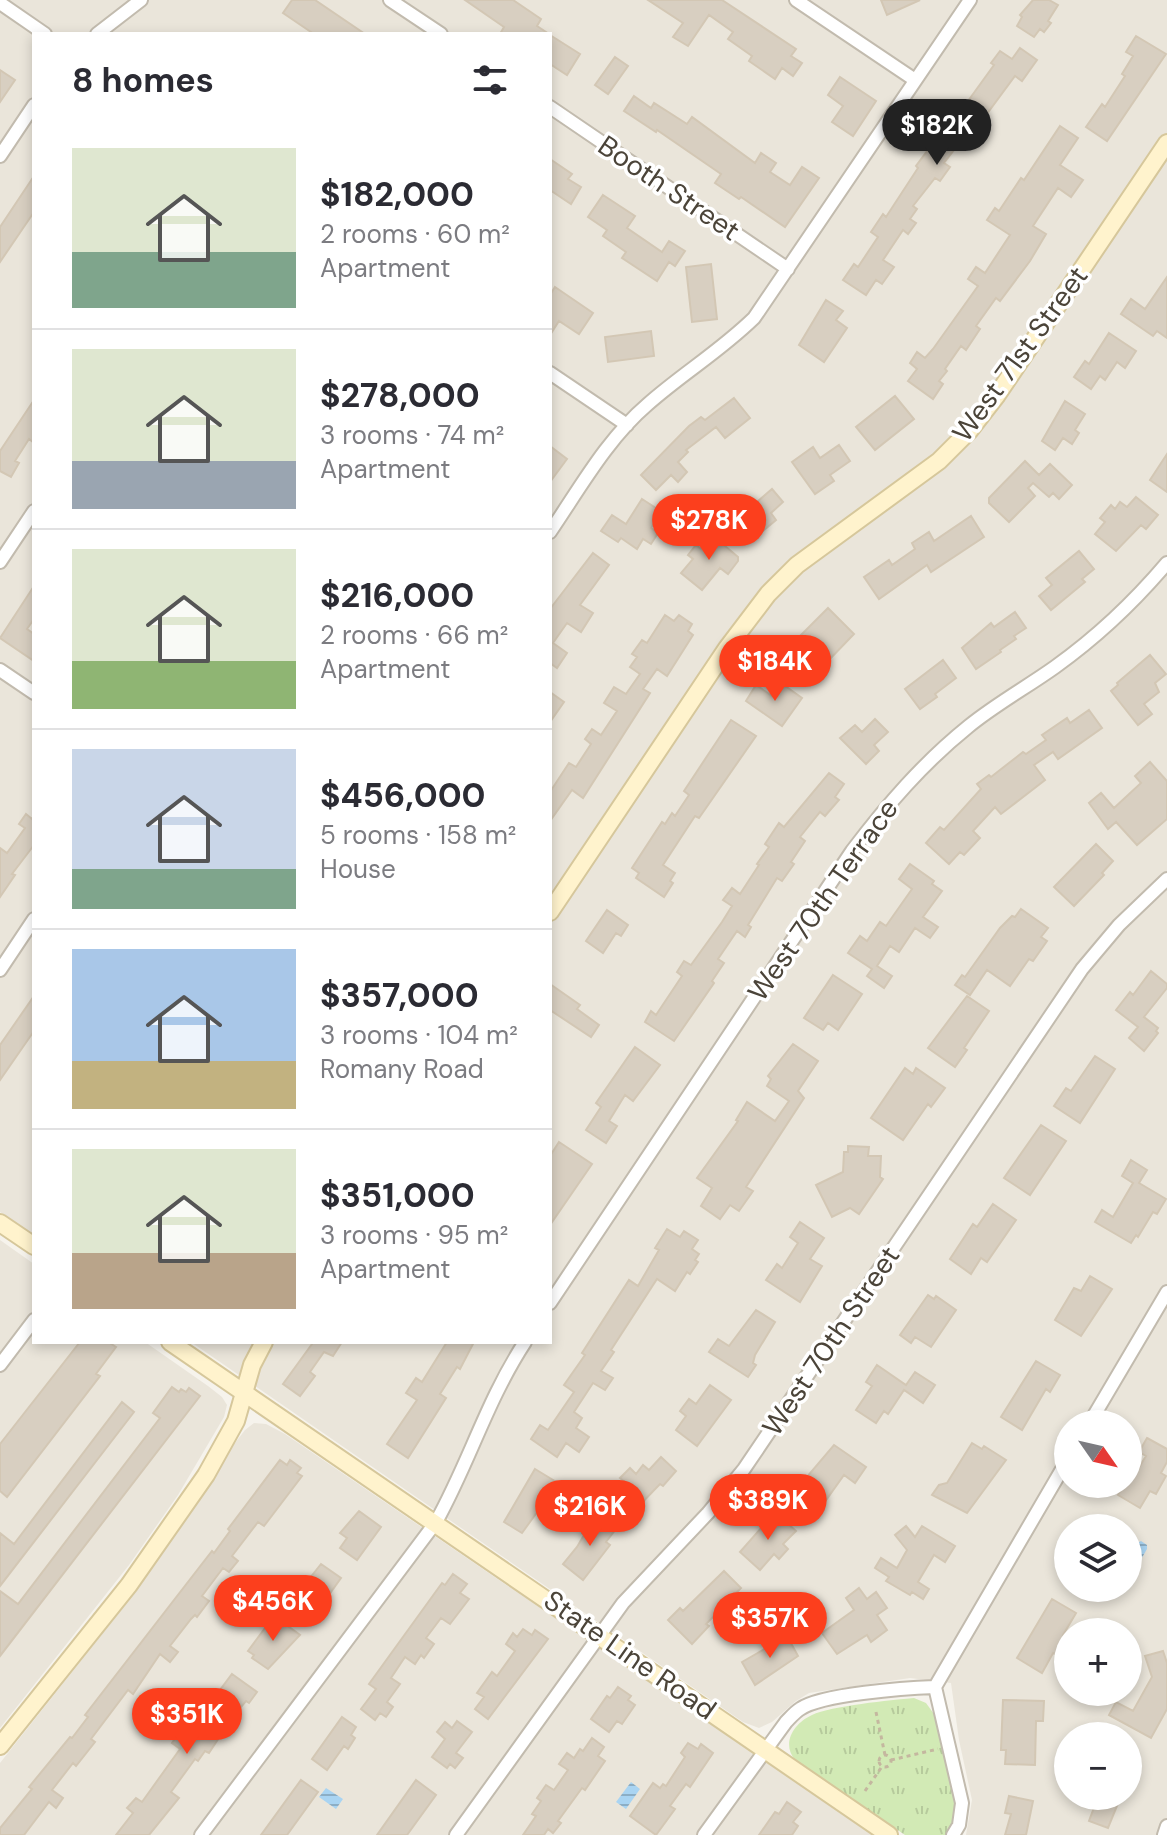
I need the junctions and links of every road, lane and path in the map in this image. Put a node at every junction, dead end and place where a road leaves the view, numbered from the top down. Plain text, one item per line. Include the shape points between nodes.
1 (141, 0) edge
2 (390, 0) edge
3 (796, 0) edge
4 (970, 0) edge
5 (0, 3) edge
6 (42, 32) edge
7 (100, 32) edge
8 (438, 32) edge
9 (915, 80) junction
10 (32, 108) edge
11 (552, 108) edge
12 (1167, 143) edge
13 (0, 156) edge
14 (788, 269) junction
15 (552, 374) edge
16 (627, 425) junction
17 (32, 514) edge
18 (552, 529) edge
19 (0, 562) edge
20 (1167, 563) edge
21 (0, 670) edge
22 (32, 692) edge
23 (1167, 879) edge
24 (552, 909) edge
25 (32, 922) edge
26 (0, 970) edge
27 (0, 1223) edge
28 (32, 1245) edge
29 (1167, 1292) edge
30 (552, 1300) edge
31 (32, 1323) edge
32 (173, 1344) edge
33 (263, 1344) edge
34 (524, 1344) edge
35 (0, 1365) edge
36 (244, 1392) junction
37 (1097, 1410) edge
38 (1054, 1483) edge
39 (436, 1522) junction
40 (600, 1635) junction
41 (935, 1687) junction
42 (876, 1712) dead end
43 (0, 1746) edge
44 (938, 1749) dead end
45 (767, 1750) junction
46 (885, 1755) junction
47 (891, 1760) junction
48 (882, 1766) junction
49 (865, 1791) dead end
50 (1167, 1826) edge
51 (201, 1835) edge
52 (456, 1835) edge
53 (704, 1835) edge
54 (889, 1835) edge
55 (953, 1835) edge
56 (1164, 1835) edge

1 - 7 street
2 - 8 street
3 - 9 street
4 - 9 street
5 - 6 street
9 - 14 street
10 - 13 street
11 - 14 street, Booth Street
12 - 24 street, West 71st Street via 969,431 915,480 797,565 749,618
14 - 16 street via 754,318 726,346
15 - 16 street
16 - 18 street
17 - 19 street
20 - 30 street, West 70th Terrace via 1099,633 972,723 891,799
21 - 22 street
23 - 40 street, West 70th Street via 1082,969 744,1469
25 - 26 street
27 - 28 street
29 - 37 street
31 - 35 street
32 - 36 street, State Line Road
33 - 36 street
34 - 39 street via 502,1377
36 - 39 street, State Line Road
36 - 43 street via 236,1421 206,1475 129,1585
38 - 41 street
39 - 40 street, State Line Road
39 - 51 street
40 - 45 street, State Line Road
40 - 52 street, West 70th Street
41 - 45 street via 815,1702 793,1715
41 - 55 street via 962,1803
42 - 46 path
44 - 47 path
45 - 53 street
45 - 54 street, State Line Road
46 - 47 path
46 - 48 path via 879,1760
47 - 48 path
48 - 49 path
50 - 56 street

